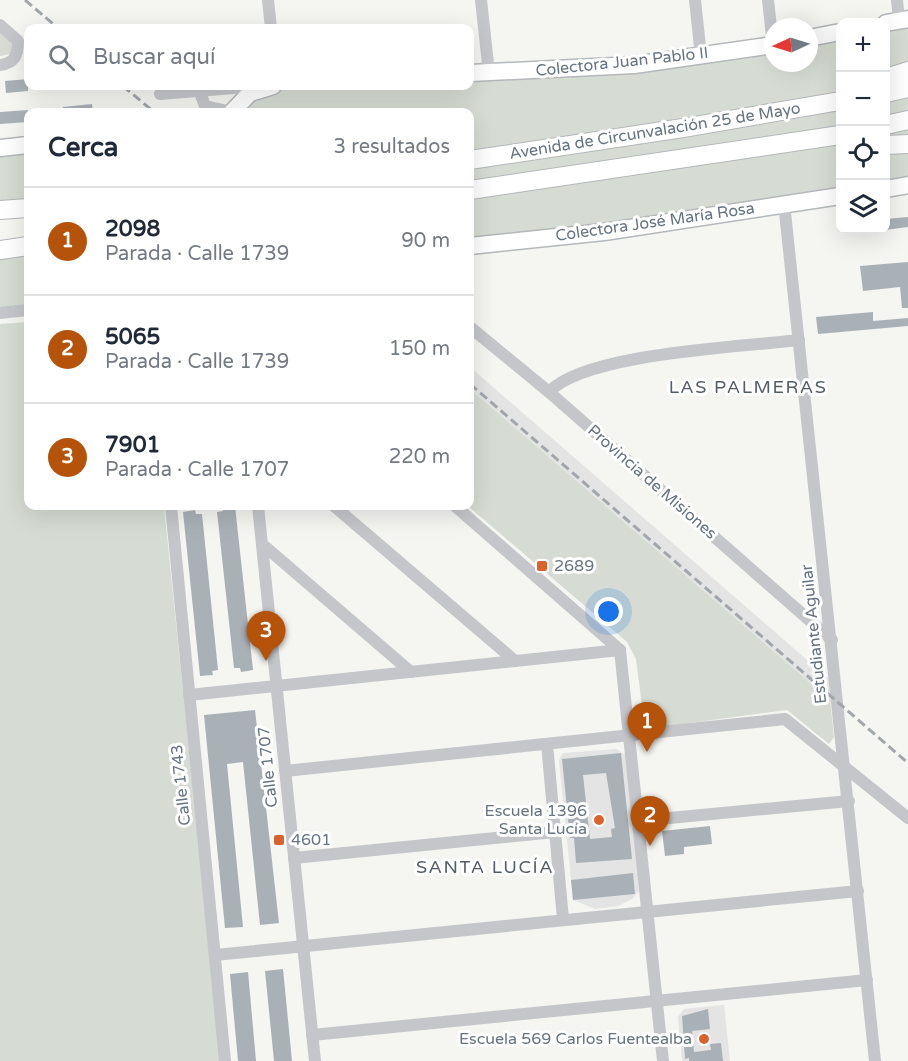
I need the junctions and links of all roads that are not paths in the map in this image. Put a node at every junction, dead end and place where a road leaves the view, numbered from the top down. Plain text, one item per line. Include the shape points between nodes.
1 (268, 0) edge
2 (481, 0) edge
3 (695, 0) edge
4 (768, 0) edge
5 (897, 0) edge
6 (770, 18) edge
7 (897, 21) edge
8 (271, 24) edge
9 (0, 25) edge
10 (836, 33) edge
11 (818, 36) edge
12 (764, 46) edge
13 (701, 56) junction
14 (0, 65) edge
15 (908, 71) edge
16 (474, 73) edge
17 (489, 73) junction
18 (890, 76) edge
19 (908, 88) edge
20 (199, 90) joint
21 (260, 90) edge
22 (890, 92) edge
23 (160, 94) dead end
24 (836, 94) edge
25 (836, 102) edge
26 (214, 108) edge
27 (236, 108) edge
28 (790, 109) junction
29 (908, 120) edge
30 (890, 124) edge
31 (836, 136) edge
32 (818, 140) junction
33 (836, 142) edge
34 (908, 144) edge
35 (24, 145) edge
36 (890, 145) edge
37 (0, 148) edge
38 (474, 159) edge
39 (908, 185) edge
40 (890, 188) edge
41 (474, 189) edge
42 (836, 196) edge
43 (784, 203) junction
44 (24, 208) edge
45 (0, 210) edge
46 (474, 246) edge
47 (24, 247) edge
48 (0, 250) edge
49 (24, 310) edge
50 (0, 313) edge
51 (474, 330) edge
52 (798, 340) junction
53 (549, 392) junction
54 (171, 510) edge
55 (258, 510) edge
56 (339, 510) edge
57 (460, 510) edge
58 (262, 544) junction
59 (832, 640) junction
60 (620, 650) junction
61 (515, 661) junction
62 (411, 672) junction
63 (277, 686) junction
64 (189, 695) junction
65 (629, 735) junction
66 (547, 744) junction
67 (845, 766) junction
68 (285, 771) junction
69 (849, 801) junction
70 (908, 818) edge
71 (638, 821) junction
72 (555, 832) junction
73 (294, 858) junction
74 (858, 891) junction
75 (648, 912) junction
76 (563, 919) junction
77 (303, 946) junction
78 (215, 955) junction
79 (867, 980) junction
80 (657, 1001) junction
81 (312, 1035) junction
82 (225, 1061) edge
83 (315, 1061) edge
84 (663, 1061) edge
85 (875, 1061) edge

1 - 8 street
2 - 17 street
3 - 13 street
4 - 6 street
5 - 7 street
9 - 14 street via 18,41 14,60
10 - 11 main road
12 - 13 main road, Colectora Juan Pablo II
13 - 17 main road, Colectora Juan Pablo II via 634,65
15 - 18 highway
16 - 17 main road, Colectora Juan Pablo II
19 - 22 highway
20 - 23 street
20 - 26 street via 205,106
21 - 27 main road via 250,93
24 - 28 highway
25 - 28 highway, Avenida de Circunvalación 25 de Mayo
28 - 38 highway, Avenida de Circunvalación 25 de Mayo
29 - 30 highway
31 - 32 highway, Avenida de Circunvalación 25 de Mayo
32 - 33 highway
32 - 41 highway, Avenida de Circunvalación 25 de Mayo
34 - 36 highway
35 - 37 main road
39 - 40 main road
42 - 43 main road, Colectora José María Rosa
43 - 46 main road, Colectora José María Rosa via 604,232
43 - 52 street, Estudiante Aguilar
44 - 45 highway
47 - 48 highway
49 - 50 street
51 - 53 street, Provincia de Misiones
52 - 53 street via 617,361 557,382
52 - 59 street, Estudiante Aguilar
53 - 59 street, Provincia de Misiones
54 - 64 street, Calle 1743
55 - 58 street, Calle 1707
56 - 61 street
57 - 60 street
58 - 62 street
58 - 63 street, Calle 1707
59 - 67 street, Estudiante Aguilar
60 - 61 street
60 - 65 street
61 - 62 street
62 - 63 street
63 - 64 street
63 - 68 street, Calle 1707
64 - 78 street, Calle 1743
65 - 66 street
65 - 67 street via 785,719
65 - 71 street
66 - 68 street
66 - 72 street
67 - 69 street, Estudiante Aguilar
67 - 70 street
68 - 73 street, Calle 1707
69 - 71 street
69 - 74 street, Estudiante Aguilar
71 - 75 street
72 - 73 street
72 - 76 street
73 - 77 street, Calle 1707
74 - 75 street
74 - 79 street, Estudiante Aguilar
75 - 76 street
75 - 80 street
76 - 77 street
77 - 78 street
77 - 81 street, Calle 1707
78 - 82 street, Calle 1743
79 - 80 street
79 - 85 street, Estudiante Aguilar
80 - 81 street
80 - 84 street
81 - 83 street, Calle 1707

